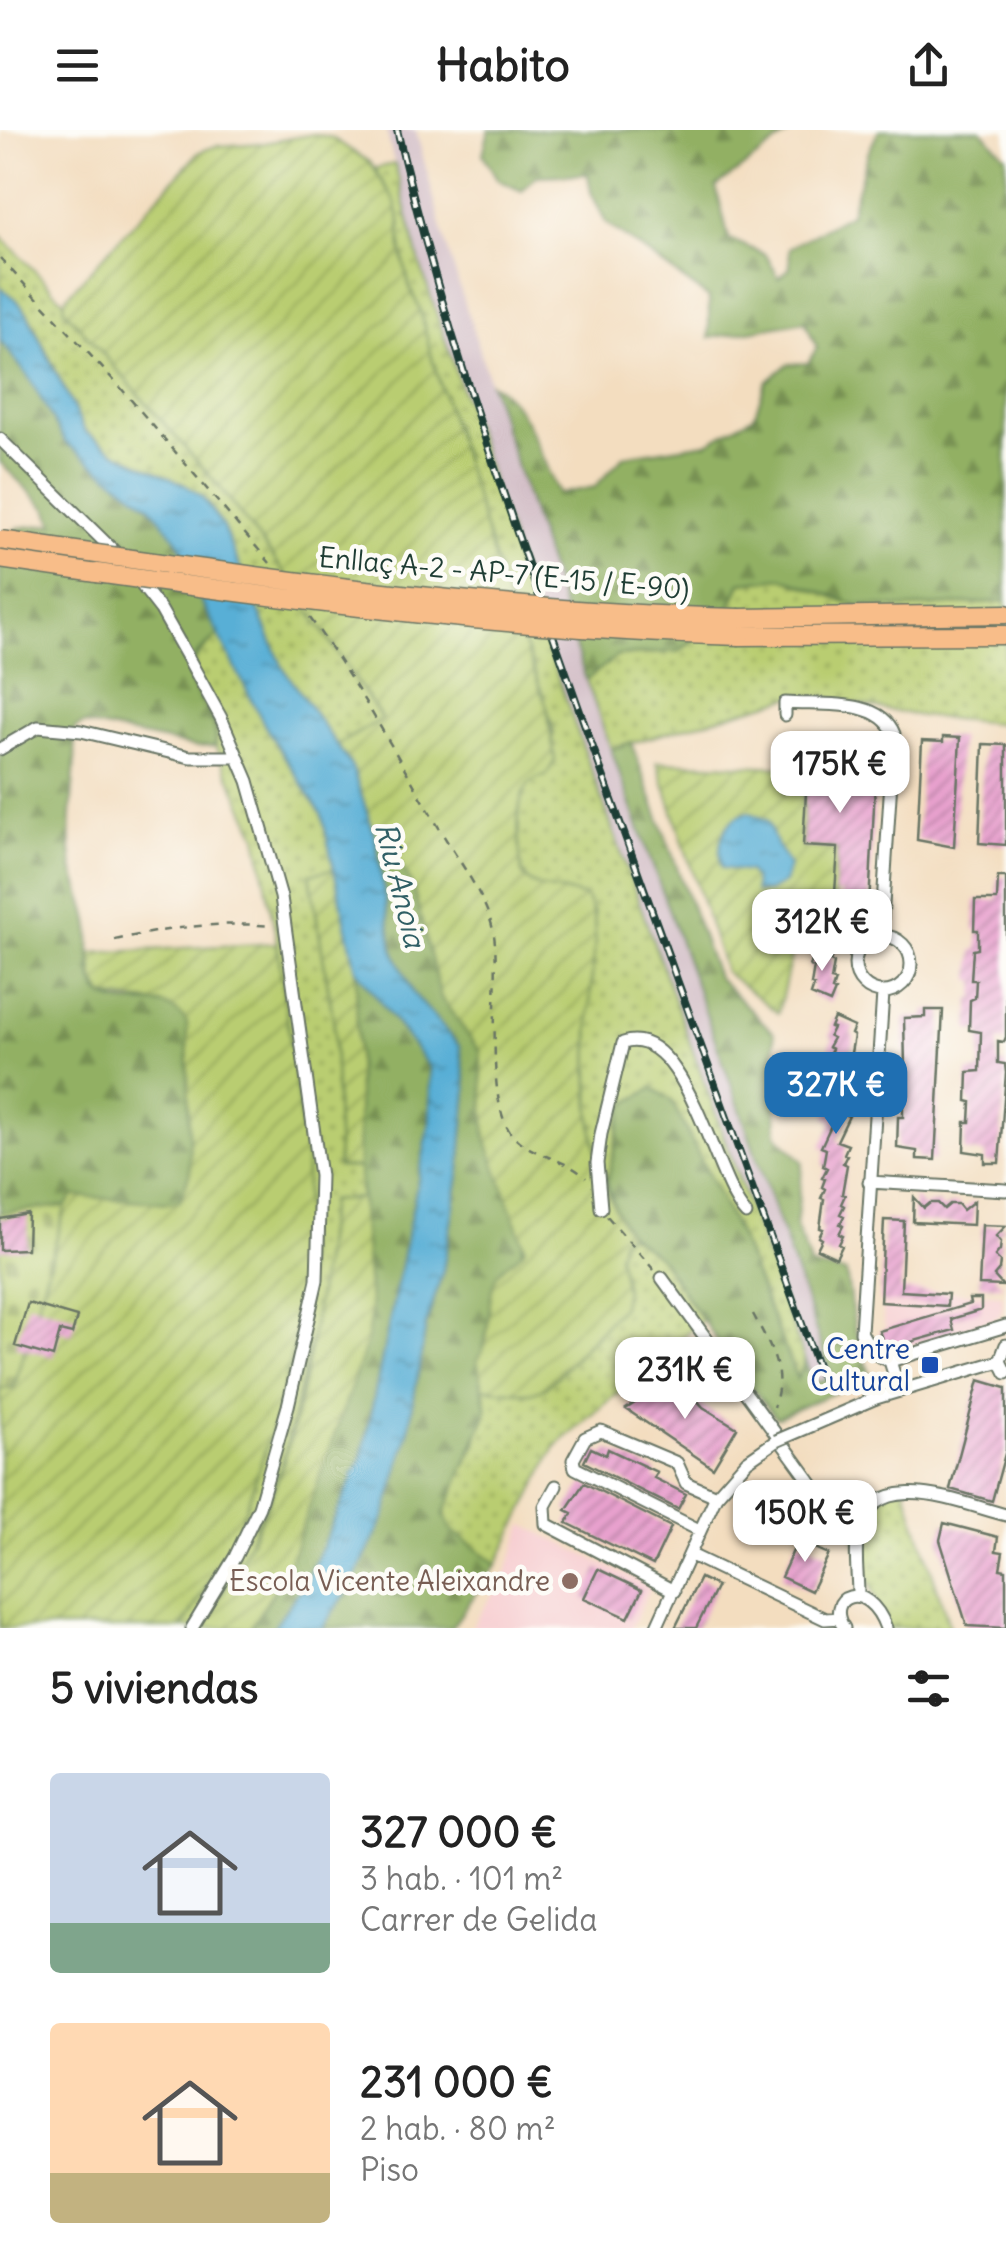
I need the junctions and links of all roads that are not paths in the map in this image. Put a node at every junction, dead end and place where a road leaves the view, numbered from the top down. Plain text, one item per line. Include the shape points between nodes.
1 (0, 440) edge
2 (0, 540) edge
3 (0, 559) edge
4 (1006, 614) edge
5 (740, 627) junction
6 (1006, 635) edge
7 (785, 716) dead end
8 (0, 749) edge
9 (238, 757) junction
10 (881, 936) junction
11 (883, 993) junction
12 (868, 1182) junction
13 (1006, 1190) edge
14 (601, 1208) road end
15 (746, 1214) dead end
16 (662, 1278) road end
17 (1006, 1326) edge
18 (1006, 1345) edge
19 (890, 1361) junction
20 (1003, 1367) edge
21 (899, 1390) junction
22 (556, 1486) dead end
23 (716, 1496) junction
24 (1006, 1515) edge
25 (699, 1530) junction
26 (857, 1536) junction
27 (691, 1555) junction
28 (674, 1591) junction
29 (858, 1595) junction
30 (876, 1610) junction
31 (841, 1623) edge
32 (192, 1628) edge
33 (656, 1628) edge
34 (870, 1628) edge
35 (886, 1628) edge

1 - 9 street via 110,545 161,610
2 - 5 highway, Enllaç A-2 - AP-7 (E-15 / E-90), bridge via 441,599
3 - 5 highway, Enllaç A-2 - AP-7 (E-15 / E-90), bridge via 444,618 587,630
4 - 5 highway, Enllaç A-2 - AP-7 (E-15 / E-90)
5 - 6 highway, Enllaç A-2 - AP-7 (E-15 / E-90)
7 - 10 street via 786,703 860,708 884,716 894,734
8 - 9 street via 38,727 190,758
9 - 32 street via 285,928 320,1176 318,1280 259,1507
10 - 11 street via 858,952 855,970 865,986
10 - 11 street via 898,940 911,963 906,980
11 - 12 street
12 - 13 street
12 - 19 street via 861,1332 873,1353
14 - 15 street via 601,1134 623,1043 636,1038 664,1058 689,1091
16 - 26 street via 845,1530
17 - 19 street
18 - 20 street
19 - 21 street
20 - 21 street
21 - 23 street, bridge via 776,1441 747,1460
22 - 28 street via 545,1506 546,1524
23 - 25 street
23 - 25 street via 686,1483 677,1463 608,1432 585,1438 573,1460 575,1468
24 - 26 street via 916,1492 891,1494 874,1505
25 - 27 street
26 - 29 street
27 - 28 street
27 - 31 street
28 - 33 street
29 - 30 street
29 - 31 street via 842,1602
30 - 34 street
30 - 35 street

